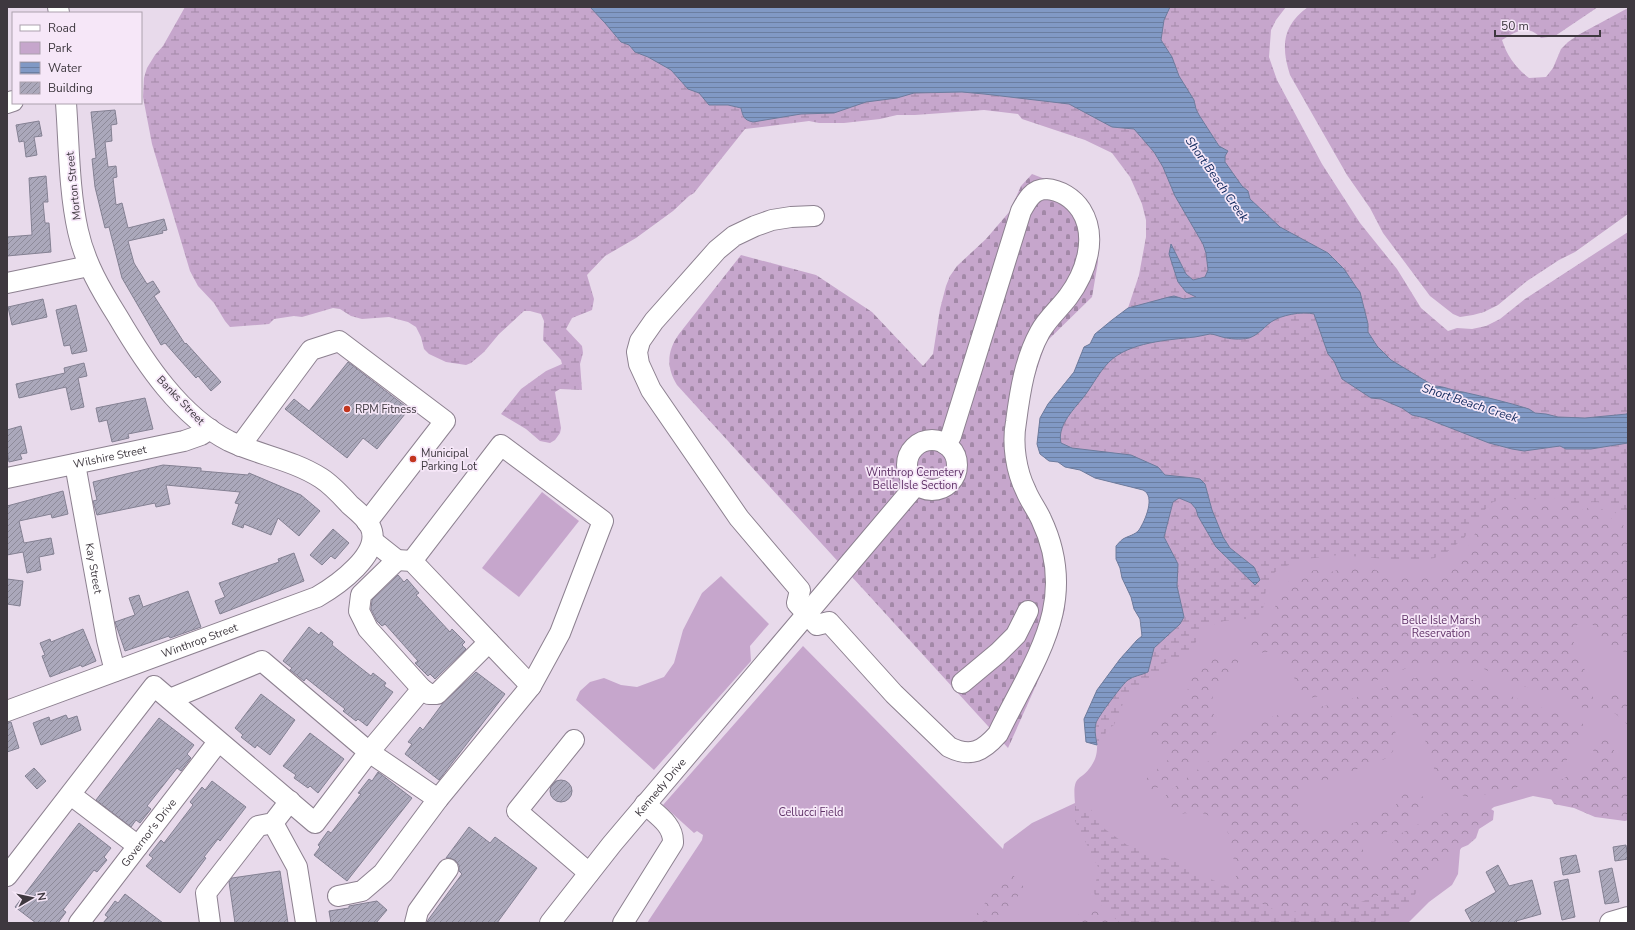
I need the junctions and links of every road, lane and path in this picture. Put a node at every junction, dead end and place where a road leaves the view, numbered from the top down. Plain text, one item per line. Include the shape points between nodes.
1 (66, 104) edge
2 (814, 216) dead end
3 (89, 266) junction
4 (7, 282) edge
5 (210, 429) junction
6 (945, 444) junction
7 (240, 446) junction
8 (75, 464) junction
9 (7, 478) edge
10 (916, 485) junction
11 (367, 522) junction
12 (373, 541) junction
13 (405, 560) junction
14 (1028, 611) dead end
15 (807, 614) junction
16 (1016, 635) junction
17 (489, 642) junction
18 (1042, 645) junction
19 (115, 671) junction
20 (962, 683) dead end
21 (531, 686) junction
22 (422, 689) junction
23 (170, 699) junction
24 (7, 711) edge
25 (574, 740) dead end
26 (218, 742) junction
27 (369, 752) junction
28 (71, 795) junction
29 (438, 799) junction
30 (290, 801) junction
31 (645, 804) junction
32 (273, 823) junction
33 (138, 846) junction
34 (448, 869) dead end
35 (589, 872) junction
36 (7, 876) edge
37 (338, 896) dead end
38 (1628, 918) edge
39 (79, 923) edge
40 (210, 923) edge
41 (306, 923) edge
42 (415, 923) edge
43 (550, 923) edge
44 (623, 923) edge
45 (1611, 923) edge

1 - 3 street, Morton Street via 76,222
2 - 15 street via 772,220 744,231 724,243 647,330 640,341 638,352 639,364 651,390 739,518 800,590 797,603
3 - 4 street
3 - 5 street, Banks Street via 100,289 144,359 170,392
5 - 7 street, Banks Street
5 - 8 street, Wilshire Street via 184,441
6 - 10 street via 939,441 923,441 911,450 906,465
6 - 10 street via 952,450 957,464 952,480 935,490 923,489
6 - 18 street via 951,436 1021,210 1028,198 1038,190 1060,192 1070,198 1082,213 1087,223 1089,248 1082,274 1040,332 1025,369 1014,438 1020,475 1049,539 1055,566 1055,604
7 - 11 street, Banks Street via 319,477
7 - 11 street via 311,350 339,341 445,421
8 - 9 street, Wilshire Street
8 - 19 street, Kay Street
10 - 15 street, Kennedy Drive
11 - 12 street, Banks Street via 372,530
12 - 13 street
12 - 19 street, Winthrop Street via 367,553 351,572 317,597
13 - 17 street
13 - 21 street via 500,445 603,522 560,633
13 - 22 street via 361,595 359,610 368,629
14 - 16 street
15 - 18 street via 817,625 829,622 894,694 948,747 959,752 968,753 988,746 998,734
15 - 31 street, Kennedy Drive
16 - 18 street
16 - 20 street
17 - 21 street
17 - 22 street via 437,694 429,694
19 - 24 street, Winthrop Street
21 - 29 street
22 - 27 street
23 - 26 street
23 - 27 street via 262,661
23 - 28 street via 154,686
25 - 35 street via 516,812
26 - 30 street
26 - 33 street, Governor's Drive
27 - 29 street
27 - 30 street via 315,823
28 - 33 street
28 - 36 street
29 - 37 street via 383,873 362,891
30 - 32 street
31 - 35 street, Kennedy Drive
31 - 44 street via 670,828 673,843
32 - 40 street via 258,826 206,893
32 - 41 street via 297,867
33 - 39 street, Governor's Drive
34 - 42 street via 418,910
35 - 43 street, Kennedy Drive
38 - 45 main road

